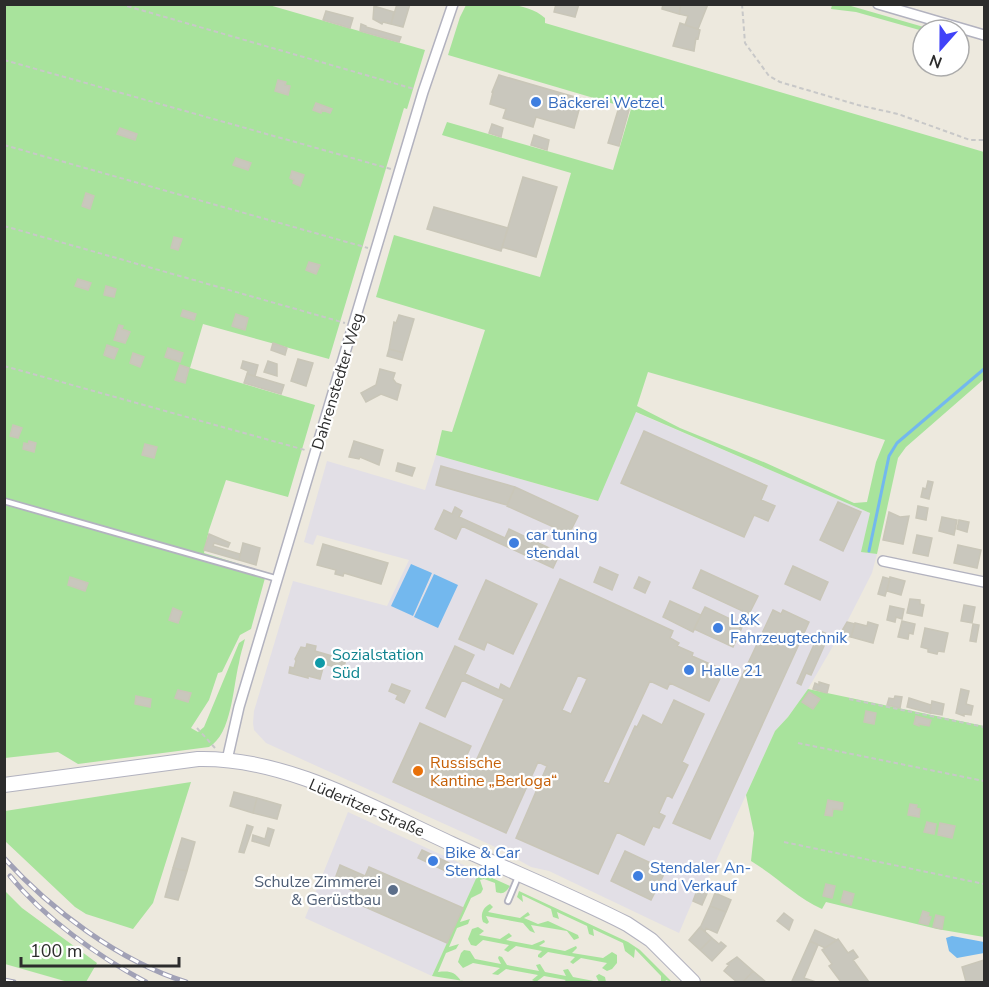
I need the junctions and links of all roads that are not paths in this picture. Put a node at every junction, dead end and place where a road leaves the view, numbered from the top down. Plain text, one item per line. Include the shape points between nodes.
1 (453, 4) edge
2 (878, 4) edge
3 (984, 35) edge
4 (4, 501) edge
5 (883, 561) dead end
6 (278, 579) junction
7 (984, 582) edge
8 (222, 755) junction
9 (4, 785) edge
10 (519, 875) junction
11 (508, 901) dead end
12 (693, 982) edge

1 - 6 street, Dahrenstedter Weg via 423,92
2 - 3 street
4 - 6 lane
5 - 7 street
6 - 8 street, Dahrenstedter Weg
8 - 9 main road, Lüderitzer Straße
8 - 10 main road, Lüderitzer Straße via 321,786
10 - 11 lane
10 - 12 main road, Lüderitzer Straße via 627,924 651,940

